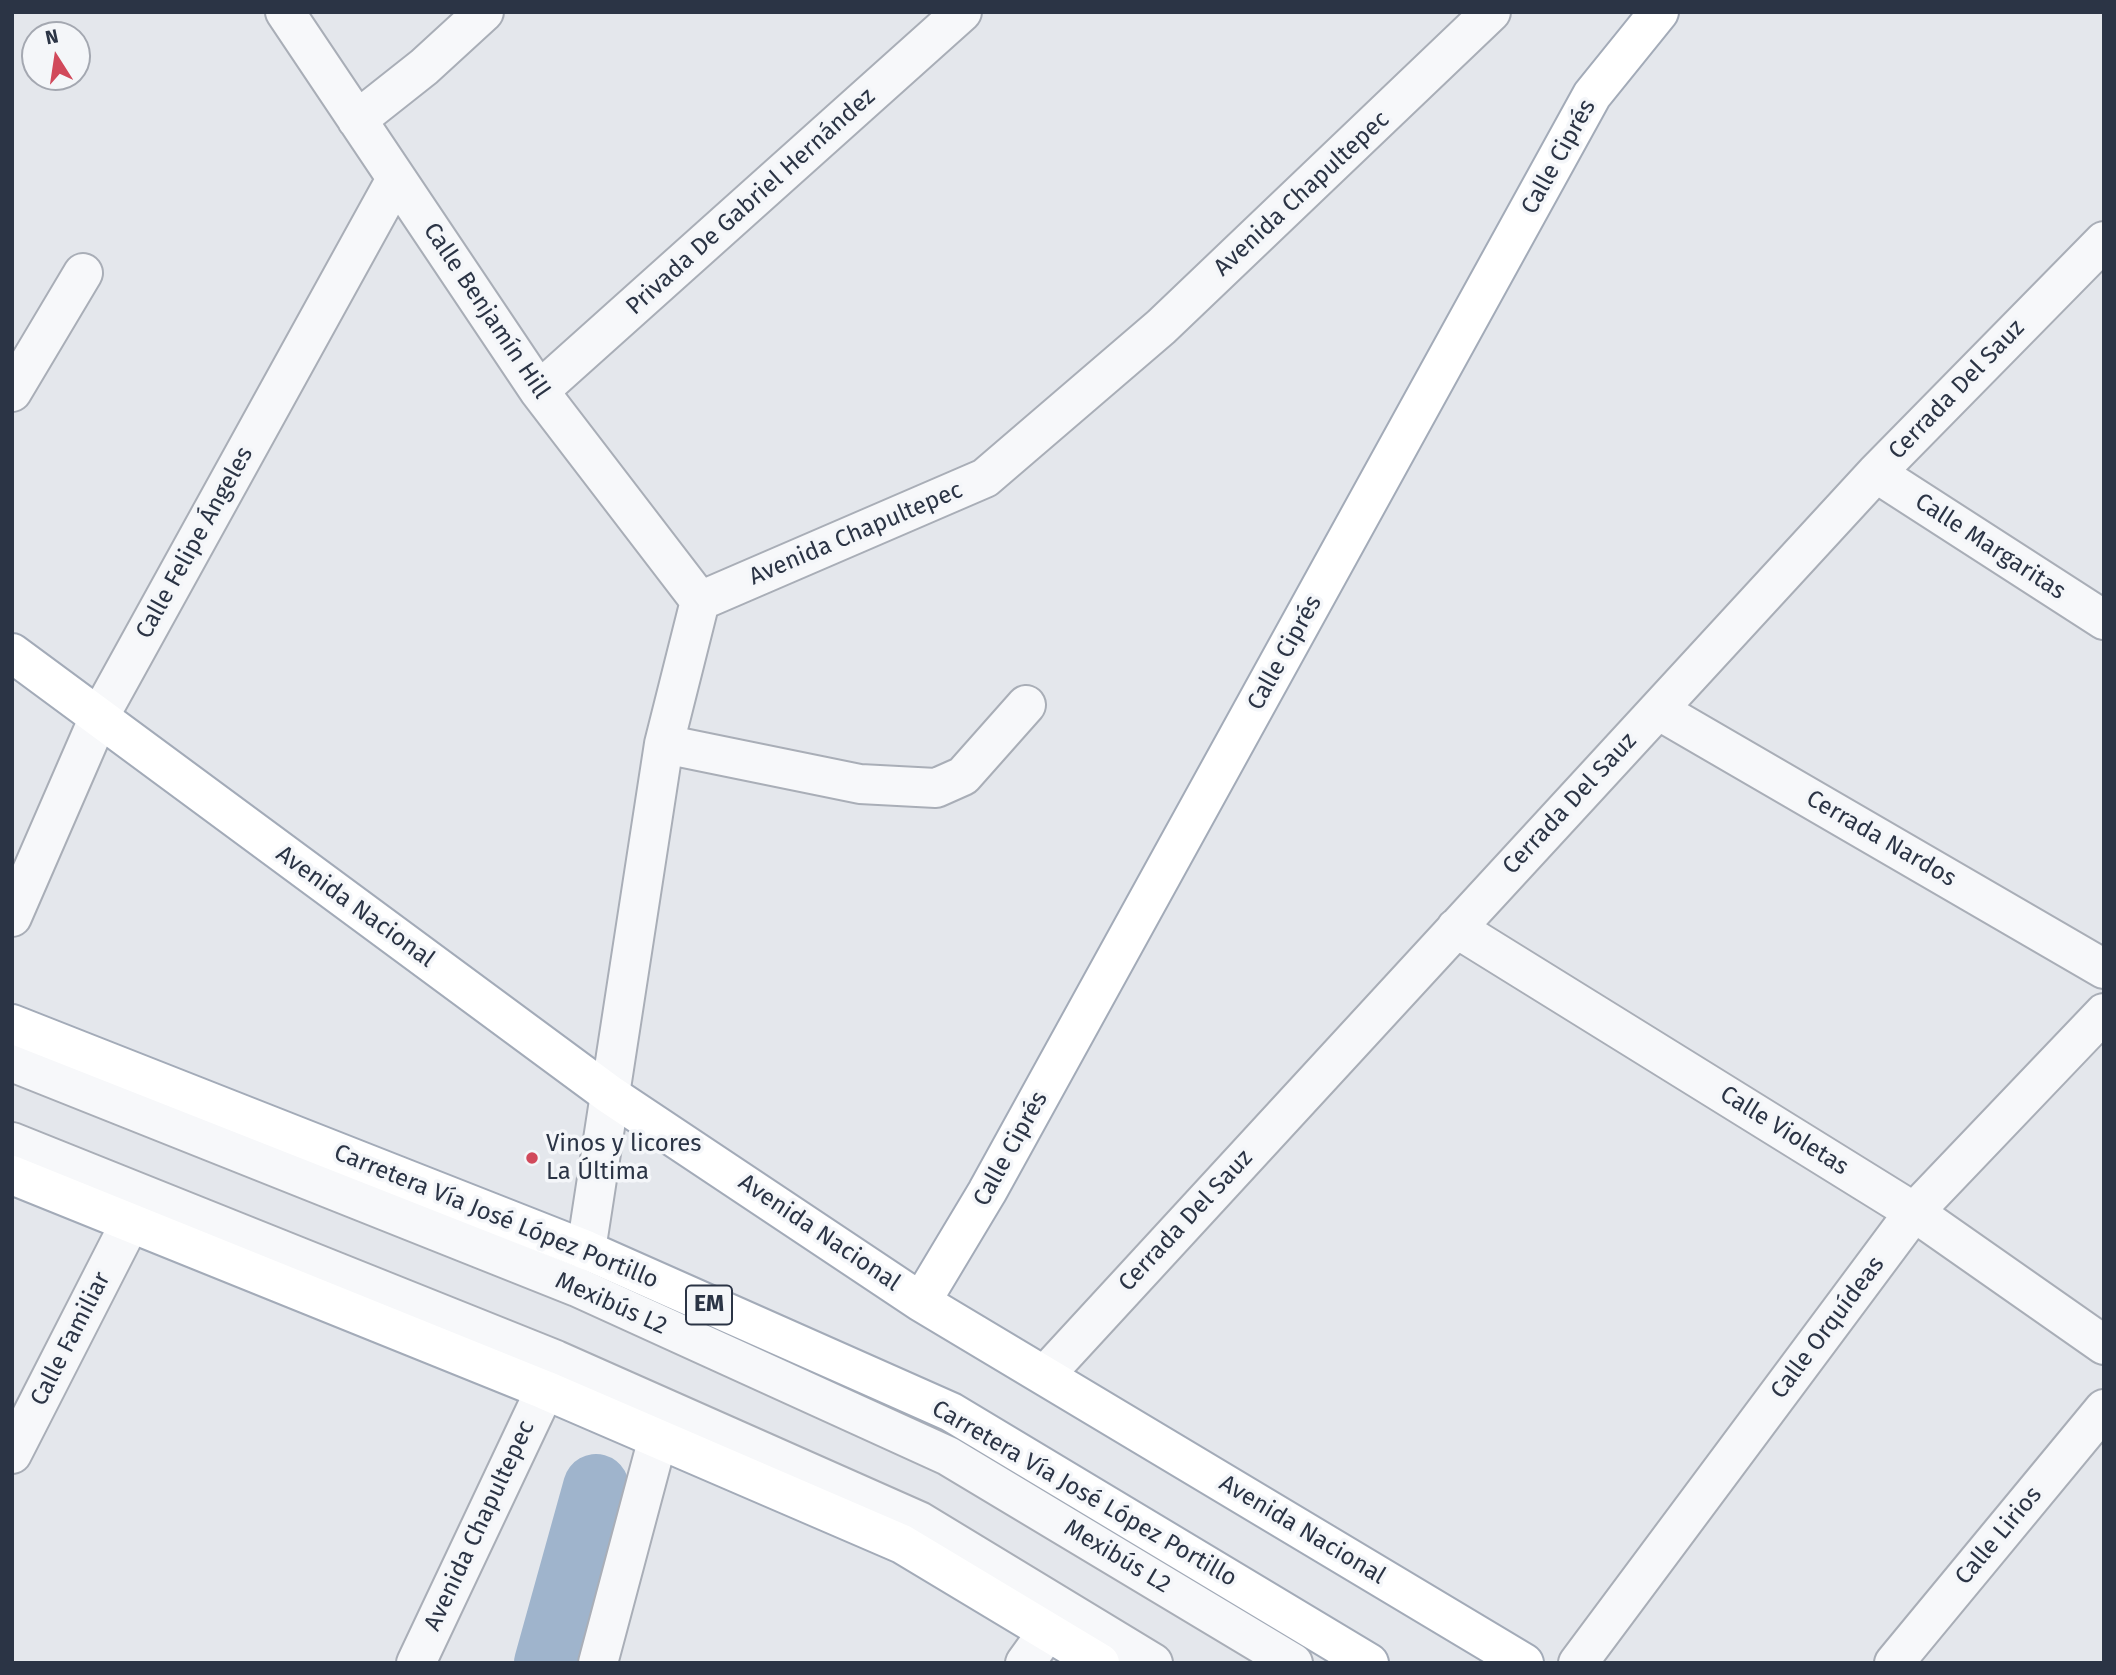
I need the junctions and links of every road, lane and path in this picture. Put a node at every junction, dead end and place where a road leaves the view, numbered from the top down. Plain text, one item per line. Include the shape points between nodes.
1 (285, 12) edge
2 (484, 12) edge
3 (962, 12) edge
4 (1491, 12) edge
5 (1659, 12) edge
6 (357, 120) junction
7 (396, 179) junction
8 (2104, 241) edge
9 (83, 273) dead end
10 (539, 391) junction
11 (12, 392) edge
12 (1876, 473) junction
13 (700, 601) junction
14 (2104, 621) edge
15 (12, 653) edge
16 (1026, 705) dead end
17 (1658, 709) junction
18 (99, 717) junction
19 (664, 744) junction
20 (12, 917) edge
21 (1456, 928) junction
22 (2104, 969) edge
23 (2104, 1013) edge
24 (12, 1024) edge
25 (12, 1062) edge
26 (609, 1094) junction
27 (12, 1142) edge
28 (12, 1175) edge
29 (1914, 1212) junction
30 (130, 1223) junction
31 (586, 1250) junction
32 (922, 1302) junction
33 (2104, 1345) edge
34 (1045, 1375) junction
35 (545, 1390) junction
36 (2104, 1409) edge
37 (657, 1438) junction
38 (12, 1454) edge
39 (1048, 1632) junction
40 (416, 1663) edge
41 (598, 1663) edge
42 (1025, 1663) edge
43 (1100, 1663) edge
44 (1153, 1663) edge
45 (1293, 1663) edge
46 (1369, 1663) edge
47 (1524, 1663) edge
48 (1578, 1663) edge
49 (1894, 1663) edge

1 - 6 street, Calle Benjamín Hill
2 - 6 street via 425,67
3 - 10 street, Privada De Gabriel Hernández
4 - 13 street, Avenida Chapultepec via 1161,327 985,478
5 - 32 main road, Calle Ciprés via 1592,94 994,1180
6 - 7 street, Calle Benjamín Hill
7 - 10 street, Calle Benjamín Hill
7 - 18 street, Calle Felipe Ángeles
8 - 12 street, Cerrada Del Sauz
9 - 11 street
10 - 13 street, Calle Benjamín Hill
12 - 14 street, Calle Margaritas
12 - 17 street, Cerrada Del Sauz
13 - 19 street
15 - 18 main road, Avenida Nacional
16 - 19 street via 963,776 936,788 860,784
17 - 21 street, Cerrada Del Sauz
17 - 22 street, Cerrada Nardos
18 - 20 street, Calle Felipe Ángeles
18 - 26 main road, Avenida Nacional
19 - 26 street
21 - 29 street, Calle Violetas
21 - 34 street, Cerrada Del Sauz
23 - 29 street, Calle Orquídeas
24 - 31 main road, Carretera Vía José López Portillo / EM
25 - 45 street, Mexibús L2 via 577,1287 948,1456
26 - 31 street
26 - 32 main road, Avenida Nacional
27 - 44 street via 556,1360 919,1521
28 - 30 main road
29 - 33 street, Calle Violetas
29 - 48 street, Calle Orquídeas
30 - 35 main road
30 - 38 street, Calle Familiar
31 - 46 main road, Carretera Vía José López Portillo / EM via 951,1412
32 - 34 main road, Avenida Nacional
34 - 47 main road, Avenida Nacional
35 - 37 main road
35 - 40 street, Avenida Chapultepec
36 - 49 street, Calle Lirios
37 - 39 main road via 902,1544
37 - 41 street
39 - 42 street
39 - 43 main road

